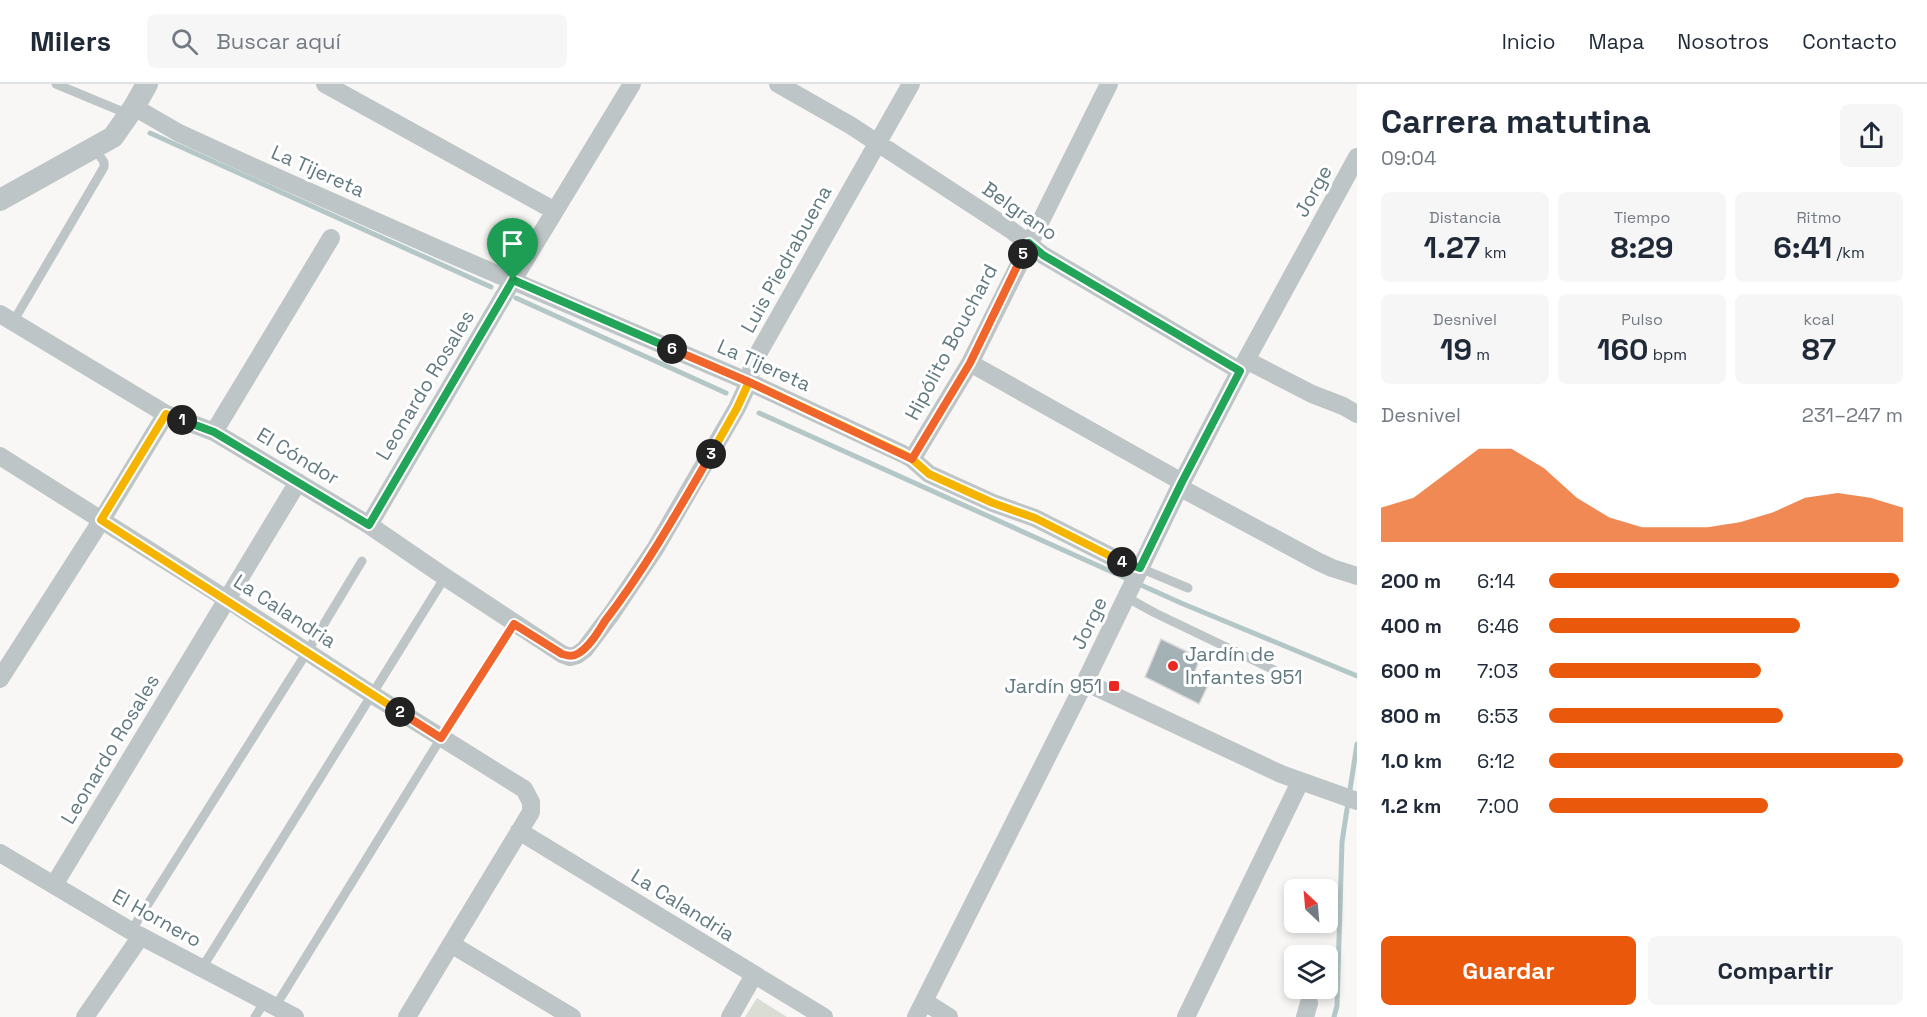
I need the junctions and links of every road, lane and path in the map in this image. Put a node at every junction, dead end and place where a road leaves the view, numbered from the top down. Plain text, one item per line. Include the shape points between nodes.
1 (56, 84) edge
2 (147, 84) edge
3 (325, 84) edge
4 (632, 84) edge
5 (778, 84) edge
6 (911, 84) edge
7 (1109, 84) edge
8 (131, 111) junction
9 (877, 143) junction
10 (94, 148) junction
11 (1357, 157) edge
12 (0, 200) edge
13 (555, 211) junction
14 (331, 238) dead end
15 (1029, 243) junction
16 (513, 280) junction
17 (6, 318) edge
18 (970, 363) junction
19 (1243, 365) junction
20 (749, 382) junction
21 (166, 414) junction
22 (1357, 414) edge
23 (214, 432) junction
24 (0, 456) edge
25 (912, 459) junction
26 (298, 482) junction
27 (1181, 485) junction
28 (101, 520) junction
29 (369, 525) junction
30 (362, 561) dead end
31 (1357, 576) edge
32 (445, 577) junction
33 (1133, 582) junction
34 (1188, 588) dead end
35 (228, 600) junction
36 (514, 624) junction
37 (307, 652) junction
38 (562, 654) joint
39 (1274, 670) dead end
40 (0, 679) edge
41 (1085, 682) junction
42 (373, 695) junction
43 (441, 738) junction
44 (1300, 782) junction
45 (1357, 801) edge
46 (519, 831) junction
47 (0, 853) edge
48 (54, 885) junction
49 (136, 934) junction
50 (452, 945) junction
51 (202, 968) junction
52 (754, 975) junction
53 (265, 1008) edge
54 (920, 1009) edge
55 (86, 1017) edge
56 (295, 1017) edge
57 (407, 1017) edge
58 (572, 1017) edge
59 (730, 1017) edge
60 (825, 1017) edge
61 (948, 1017) edge
62 (1186, 1017) edge

1 - 8 lane
2 - 8 street
3 - 13 street
4 - 13 street, Leonardo Rosales
5 - 9 street, Belgrano
6 - 9 street, Luis Piedrabuena
7 - 15 street, Hipólito Bouchard
8 - 10 street via 112,137
8 - 16 street, La Tijereta
9 - 15 street, Belgrano
9 - 20 street, Luis Piedrabuena via 755,359
10 - 12 street
10 - 17 lane via 104,167
11 - 19 street, Jorge
13 - 16 street, Leonardo Rosales
14 - 23 street
15 - 18 street, Hipólito Bouchard
15 - 19 street, Belgrano via 1043,255
16 - 20 street, La Tijereta
16 - 29 street, Leonardo Rosales
17 - 21 street, El Cóndor
18 - 25 street, Hipólito Bouchard
18 - 27 street
19 - 22 street, Belgrano
19 - 27 street, Jorge
20 - 25 street, La Tijereta
20 - 38 street, Luis Piedrabuena via 655,549 612,613 585,649 570,657
21 - 23 street, El Cóndor
21 - 28 street
23 - 26 street, El Cóndor
24 - 28 street, La Calandria
25 - 33 street, La Tijereta via 929,474 1035,518 1120,561
26 - 29 street, El Cóndor
26 - 35 street, Leonardo Rosales
27 - 31 street via 1317,561
27 - 33 street, Jorge
28 - 35 street, La Calandria
28 - 40 street
29 - 32 street, El Cóndor
30 - 37 lane
32 - 36 street, El Cóndor
32 - 42 lane
33 - 34 lane
33 - 39 lane via 1155,613
33 - 41 street, Jorge
35 - 37 street, La Calandria
35 - 48 street, Leonardo Rosales
36 - 38 street, El Cóndor
36 - 43 lane
37 - 42 street, La Calandria
37 - 49 lane
41 - 44 street
41 - 54 street, Jorge
42 - 43 street, La Calandria
42 - 51 lane
43 - 46 street, La Calandria via 524,789 531,812
43 - 53 lane
44 - 45 street
44 - 62 street
46 - 50 street
46 - 52 street, La Calandria
47 - 48 street, El Hornero
48 - 49 street, El Hornero
49 - 51 street, El Hornero
49 - 55 street
50 - 57 street
50 - 58 street
51 - 53 street, El Hornero
52 - 59 street
52 - 60 street, La Calandria
53 - 56 street, El Hornero
54 - 61 street

